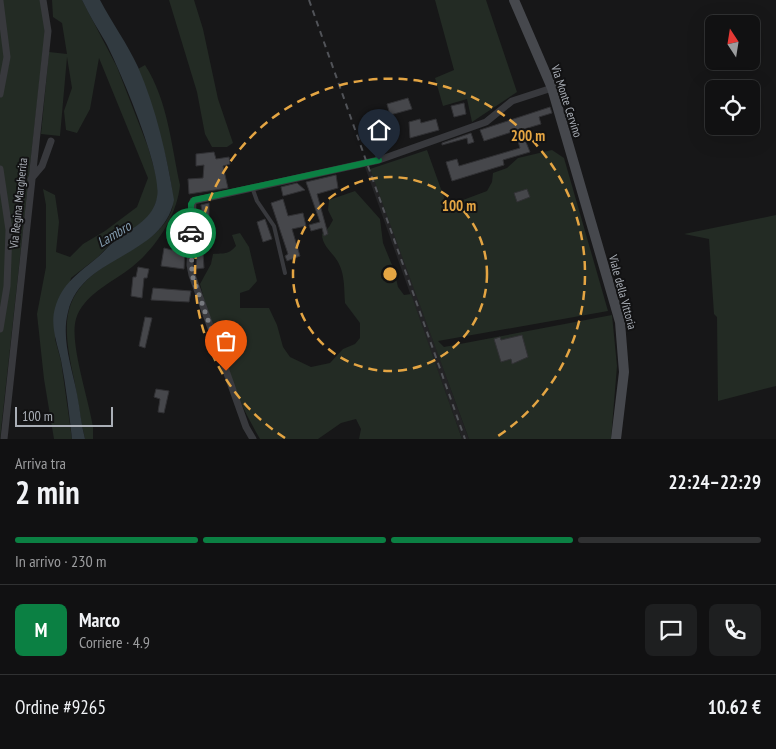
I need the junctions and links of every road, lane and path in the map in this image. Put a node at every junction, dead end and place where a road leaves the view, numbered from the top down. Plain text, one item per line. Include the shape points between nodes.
1 (43, 0) edge
2 (514, 0) edge
3 (0, 1) edge
4 (552, 88) junction
5 (0, 94) edge
6 (51, 141) dead end
7 (374, 147) dead end
8 (379, 160) junction
9 (0, 169) edge
10 (31, 180) junction
11 (252, 187) junction
12 (588, 212) joint
13 (285, 273) dead end
14 (0, 329) edge
15 (4, 439) edge
16 (253, 439) edge
17 (616, 439) edge

1 - 10 street, Via Regina Margherita via 48,31
2 - 4 street, Via Monte Cervino
3 - 5 street via 7,57
4 - 8 street via 512,101 486,122
4 - 12 street, Via Monte Cervino
6 - 10 street via 42,166
7 - 8 lane
8 - 11 street
9 - 14 street via 9,230 7,286
10 - 15 street, Via Regina Margherita
11 - 13 lane via 274,226
11 - 16 street via 198,198 192,201 191,206 192,275
12 - 17 street, Viale della Vittoria via 620,322 624,352

